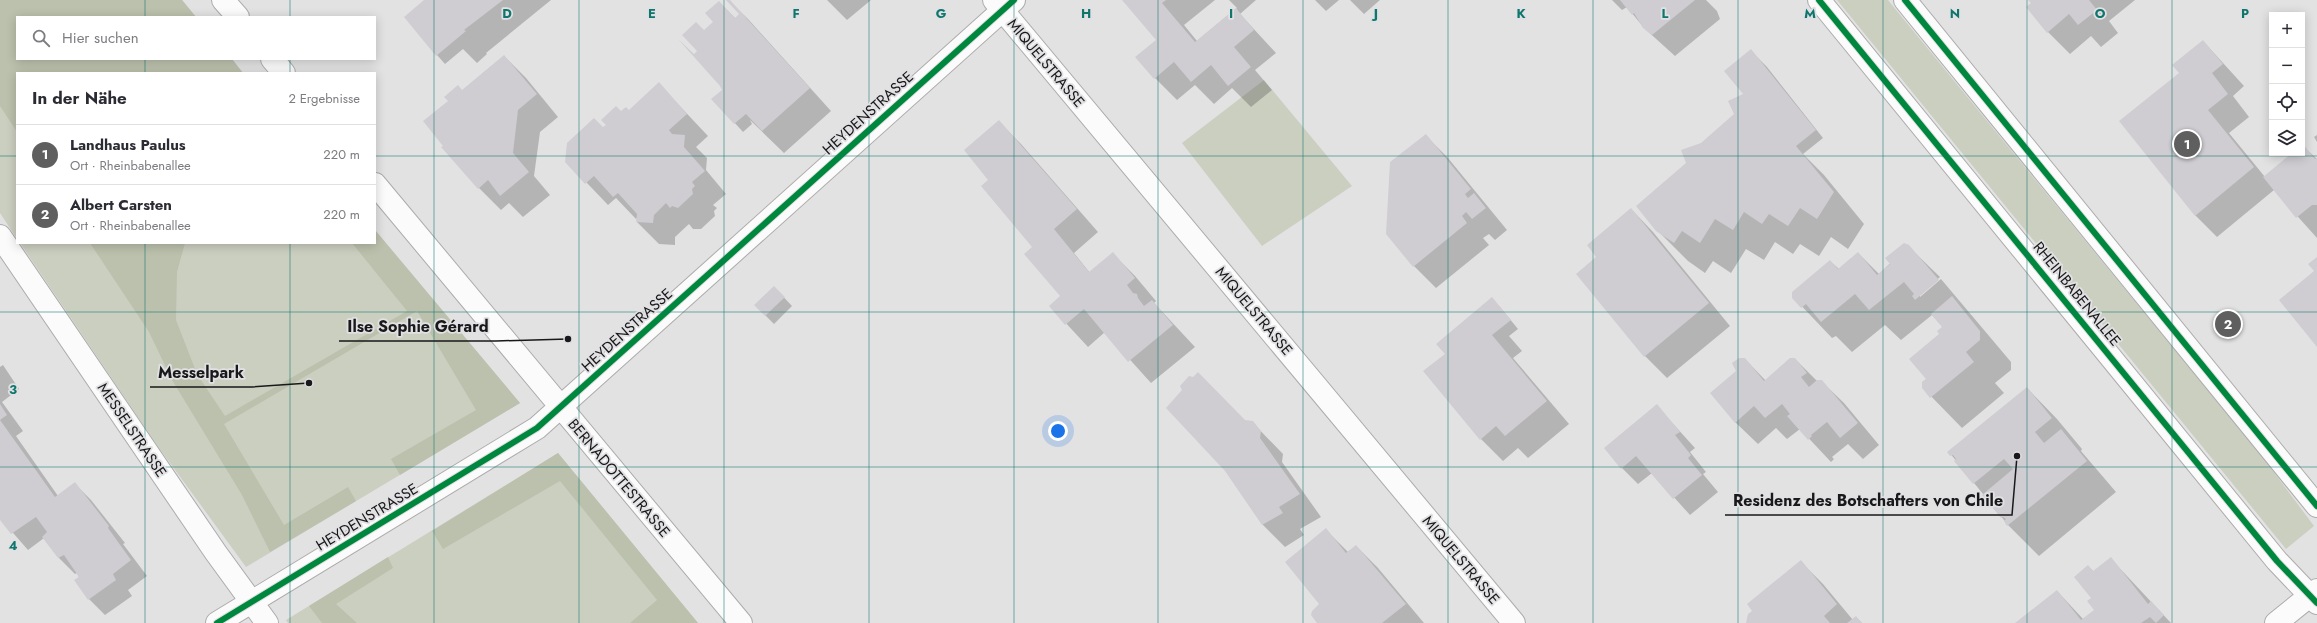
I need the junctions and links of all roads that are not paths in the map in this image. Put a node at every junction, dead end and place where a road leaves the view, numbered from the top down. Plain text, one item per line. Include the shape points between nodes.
1 (224, 0) edge
2 (1819, 0) edge
3 (1906, 0) edge
4 (1003, 3) edge
5 (237, 16) edge
6 (273, 60) edge
7 (283, 72) edge
8 (376, 185) edge
9 (0, 236) edge
10 (560, 408) junction
11 (2317, 506) edge
12 (2315, 596) edge
13 (251, 603) junction
14 (217, 623) edge
15 (267, 623) edge
16 (741, 623) edge
17 (1514, 623) edge
18 (2276, 623) edge

1 - 5 street
2 - 12 street, RHEINBABENALLEE via 2277,561
3 - 11 street
4 - 10 street, HEYDENSTRASSE
4 - 17 street, MIQUELSTRASSE
6 - 7 street
8 - 10 street, BERNADOTTESTRASSE
9 - 13 street, MESSELSTRASSE
10 - 13 street, HEYDENSTRASSE via 537,428
10 - 16 street, BERNADOTTESTRASSE
12 - 18 street
13 - 14 street, HEYDENSTRASSE
13 - 15 street, MESSELSTRASSE

